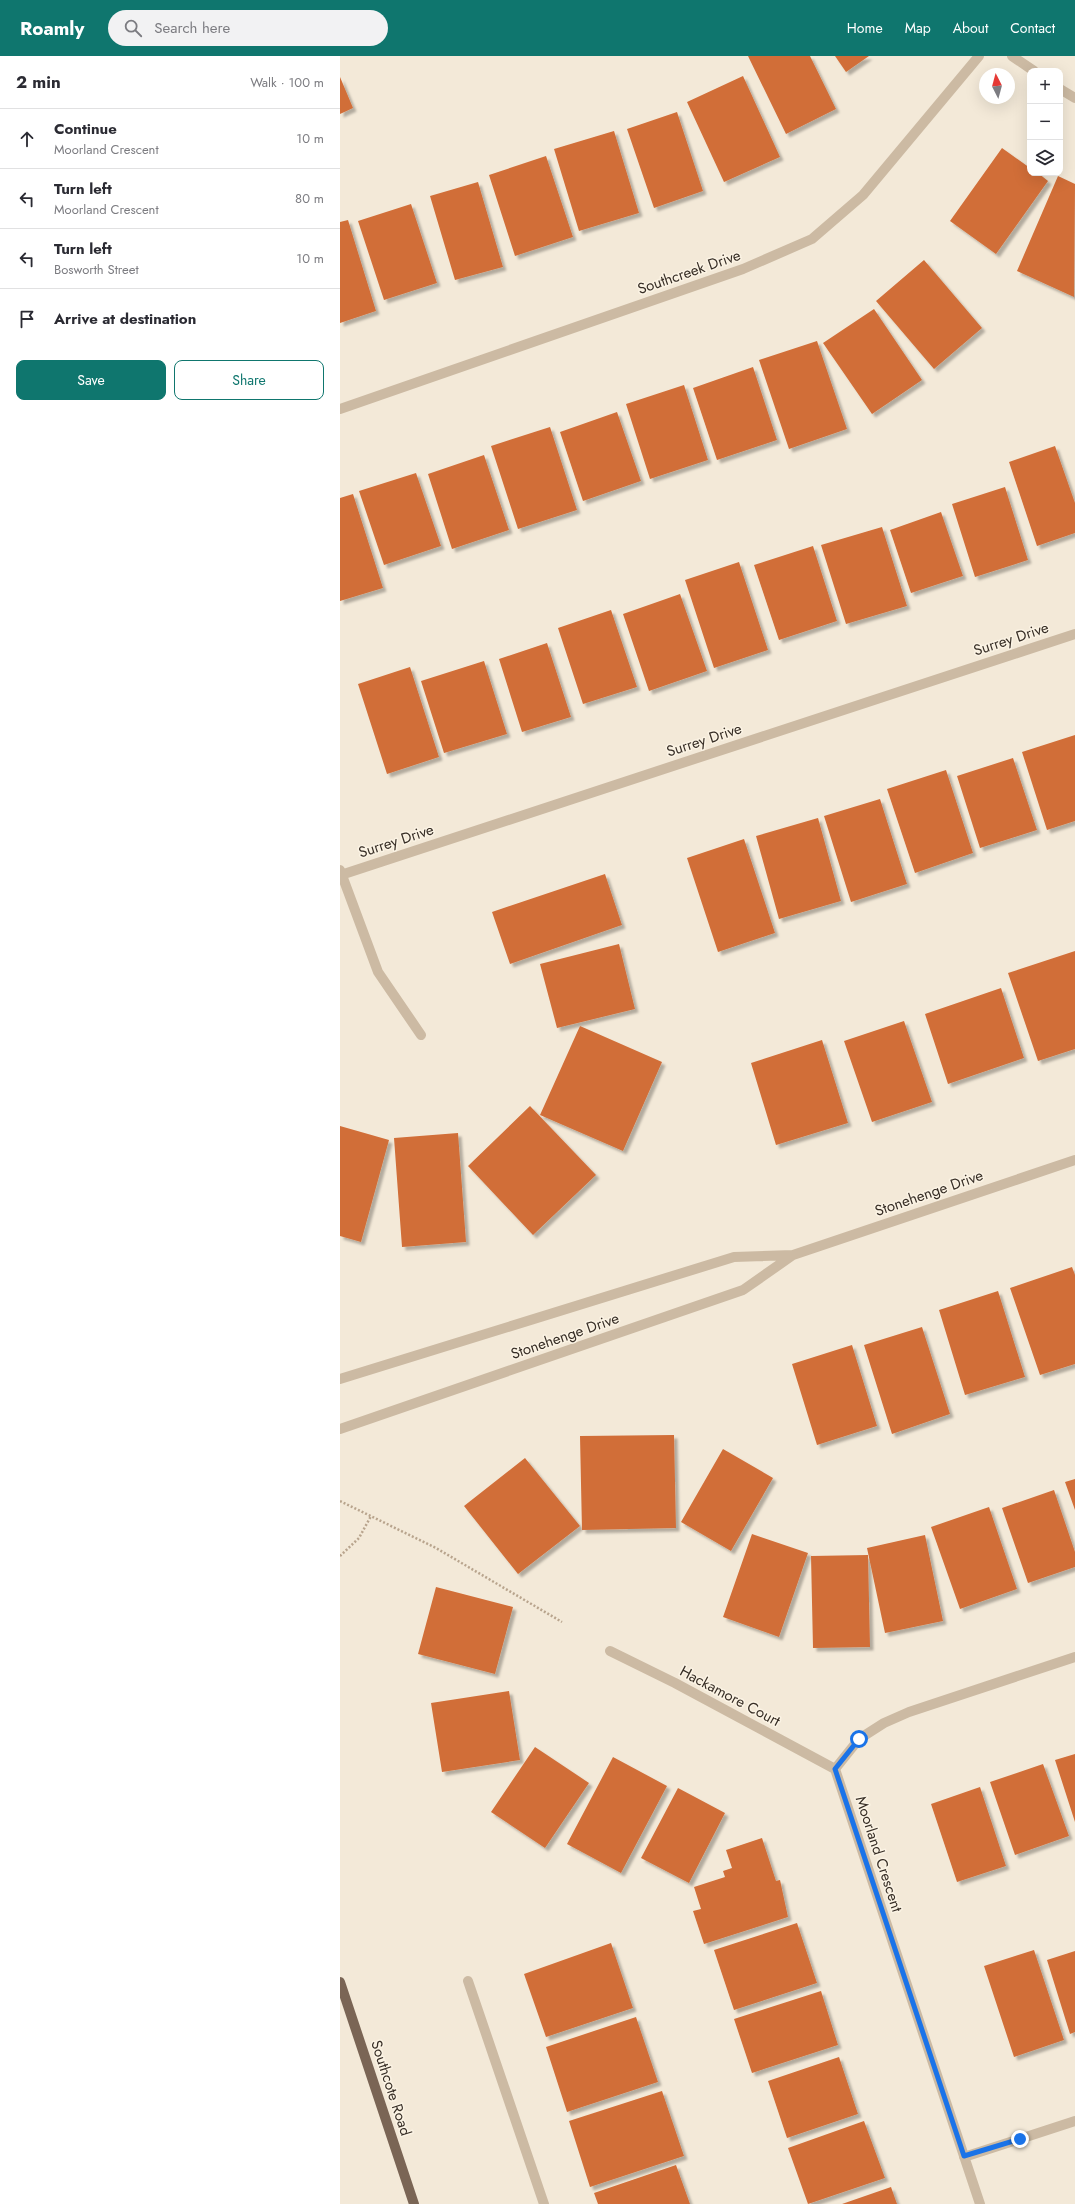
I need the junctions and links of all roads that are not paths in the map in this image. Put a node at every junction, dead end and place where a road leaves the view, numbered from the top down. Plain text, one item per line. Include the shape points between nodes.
1 (979, 56) edge
2 (1012, 56) edge
3 (1030, 68) edge
4 (1063, 91) edge
5 (1075, 98) edge
6 (340, 409) edge
7 (1075, 634) edge
8 (341, 872) edge
9 (421, 1035) dead end
10 (1075, 1160) edge
11 (793, 1255) junction
12 (340, 1379) edge
13 (340, 1429) edge
14 (610, 1651) dead end
15 (1075, 1657) edge
16 (835, 1769) junction
17 (468, 1981) dead end
18 (340, 1982) edge
19 (1075, 2121) edge
20 (964, 2156) junction
21 (414, 2204) edge
22 (544, 2204) edge
23 (980, 2204) edge

1 - 6 street, Southcreek Drive via 863,195 812,239 743,269
2 - 3 street
4 - 5 street
7 - 8 street, Surrey Drive
8 - 9 street via 378,972
10 - 11 street, Stonehenge Drive
11 - 12 street, Stonehenge Drive via 734,1257
11 - 13 street, Stonehenge Drive via 743,1290
14 - 16 street, Hackamore Court
15 - 16 street via 909,1712 884,1723 859,1739
16 - 20 street, Moorland Crescent
17 - 22 street
18 - 21 main road, Southcote Road
19 - 20 street
20 - 23 street, Moorland Crescent

